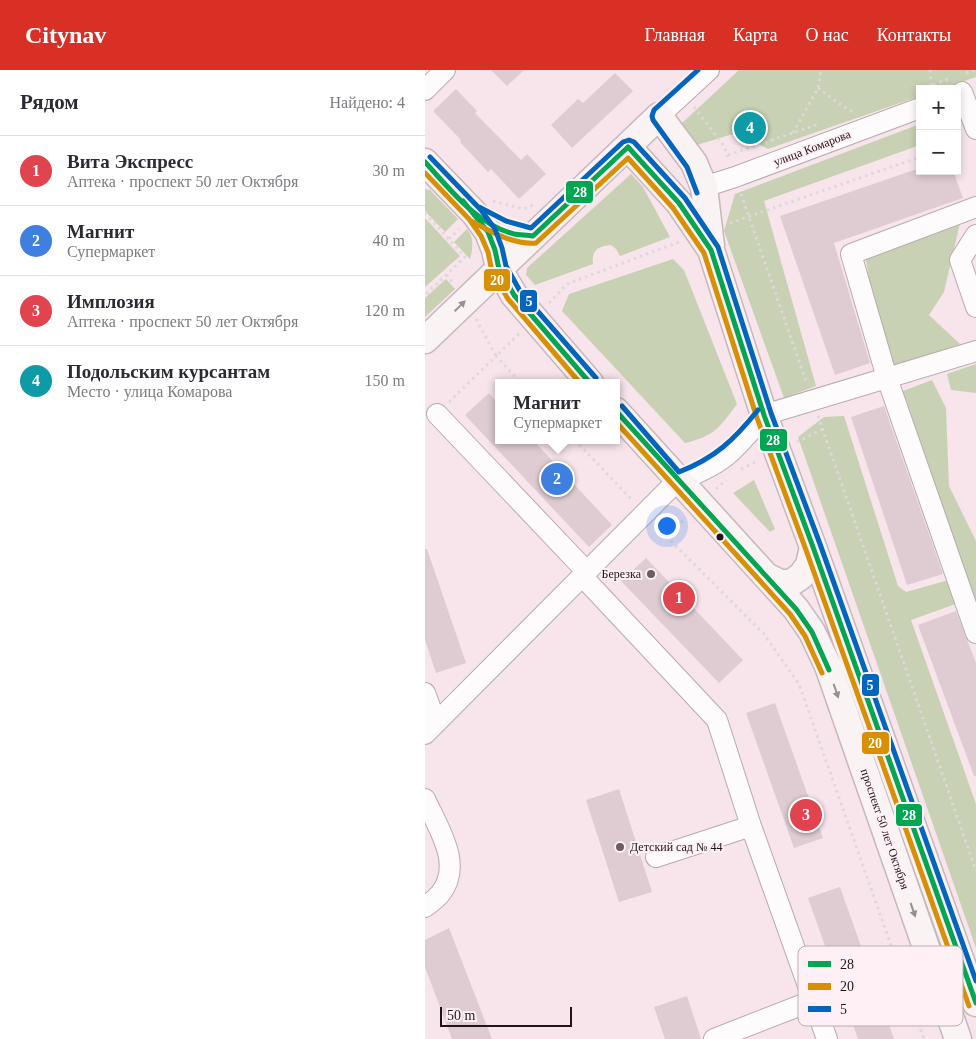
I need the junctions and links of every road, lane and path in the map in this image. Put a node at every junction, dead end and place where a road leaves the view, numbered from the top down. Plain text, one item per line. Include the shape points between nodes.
1 (445, 70) edge
2 (709, 70) edge
3 (821, 70) edge
4 (930, 70) edge
5 (931, 85) dead end
6 (818, 88) junction
7 (425, 90) edge
8 (965, 91) edge
9 (684, 94) junction
10 (916, 109) edge
11 (853, 112) dead end
12 (659, 116) junction
13 (976, 129) edge
14 (793, 133) dead end
15 (628, 147) junction
16 (916, 157) edge
17 (427, 168) edge
18 (735, 177) junction
19 (703, 187) junction
20 (976, 207) edge
21 (425, 213) edge
22 (475, 214) junction
23 (749, 216) junction
24 (976, 235) edge
25 (533, 236) junction
26 (707, 238) junction
27 (499, 269) junction
28 (446, 275) junction
29 (425, 295) edge
30 (467, 300) junction
31 (976, 307) edge
32 (534, 319) junction
33 (425, 340) edge
34 (976, 351) edge
35 (496, 356) junction
36 (887, 378) junction
37 (517, 379) edge
38 (586, 379) edge
39 (813, 401) junction
40 (437, 414) joint
41 (764, 416) junction
42 (620, 417) edge
43 (823, 429) junction
44 (579, 444) edge
45 (777, 452) junction
46 (733, 473) dead end
47 (727, 479) dead end
48 (677, 481) junction
49 (700, 505) junction
50 (645, 514) junction
51 (667, 536) junction
52 (813, 547) junction
53 (585, 574) junction
54 (766, 576) junction
55 (976, 633) edge
56 (425, 693) edge
57 (430, 729) edge
58 (425, 799) edge
59 (751, 826) junction
60 (656, 857) dead end
61 (976, 871) edge
62 (425, 907) edge
63 (892, 946) edge
64 (926, 946) edge
65 (956, 946) edge
66 (798, 956) edge
67 (963, 967) edge
68 (976, 1003) edge
69 (798, 1006) edge
70 (823, 1026) edge
71 (920, 1026) edge
72 (953, 1026) edge
73 (714, 1039) edge
74 (827, 1039) edge
75 (925, 1039) edge
76 (958, 1039) edge

1 - 7 street
2 - 9 street
3 - 6 path
4 - 5 path
6 - 11 path
6 - 14 path
8 - 13 street
9 - 12 street
9 - 18 path via 724,146
10 - 18 street, улица Комарова
12 - 15 main road
12 - 19 main road via 694,163
15 - 25 main road
15 - 26 main road
16 - 23 path
17 - 22 main road
18 - 19 street, улица Комарова
18 - 23 path
19 - 26 main road
20 - 36 street via 851,254
21 - 28 path via 465,257
22 - 25 main road via 514,234
22 - 27 main road via 488,232
23 - 26 path
23 - 39 path
24 - 31 street via 960,260
25 - 27 main road
26 - 32 path via 673,245 567,284
26 - 41 main road
27 - 30 main road
27 - 32 main road via 514,295
28 - 29 path
28 - 30 path
33 -> 30 main road
30 - 35 path
32 - 35 path
32 - 38 main road
34 - 36 street
35 - 37 path
35 - 40 path
36 - 39 street
36 - 55 street
39 - 41 street
39 - 43 path
40 - 53 street
41 - 45 main road
41 - 48 street via 724,459 703,472
42 - 48 main road, проспект 50 лет Октября
43 - 45 path
43 - 61 path
44 - 50 path
45 - 46 path
45 - 52 main road
47 - 49 path
48 - 49 main road, проспект 50 лет Октября
48 - 50 street
49 - 51 path
49 - 54 main road, проспект 50 лет Октября
50 - 51 path
50 - 53 street
51 - 63 path via 763,633 799,684
52 - 54 main road via 809,565 791,583 780,583
52 - 65 main road
53 - 57 street
53 - 59 street via 717,720
54 -> 64 main road, проспект 50 лет Октября via 812,632 828,666
56 - 57 street
58 - 62 street via 449,852 451,874 440,894
59 - 60 street
59 - 66 street
67 - 68 main road
69 - 73 street
70 - 74 street
71 - 75 path
72 -> 76 main road, проспект 50 лет Октября

